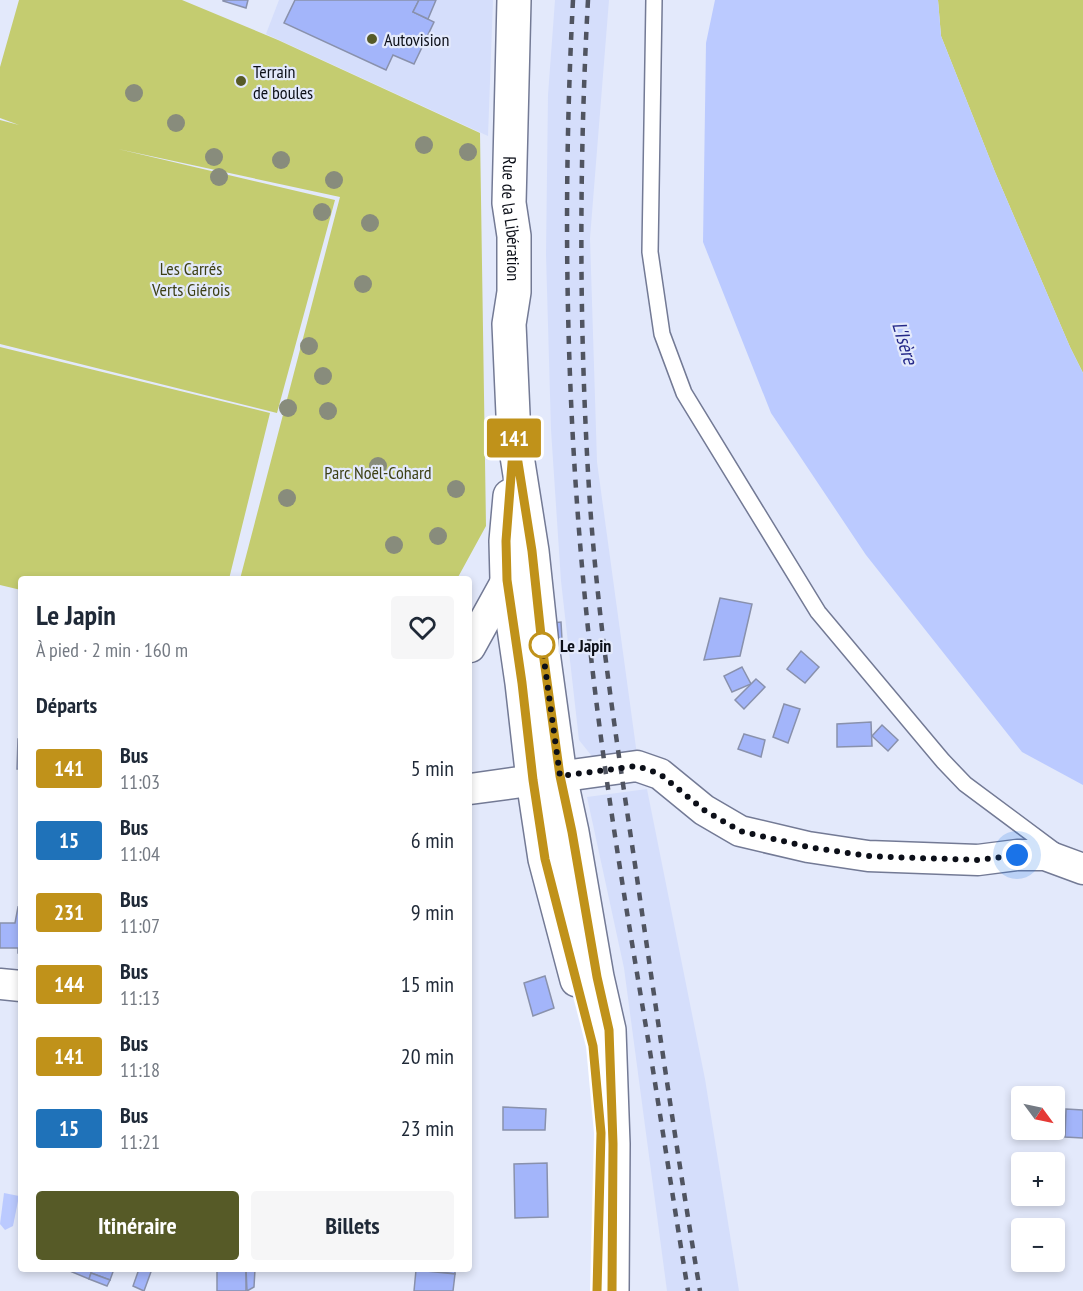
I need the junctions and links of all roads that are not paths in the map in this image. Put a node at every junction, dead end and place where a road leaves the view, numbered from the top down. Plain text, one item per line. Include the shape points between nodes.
1 (513, 0) edge
2 (654, 0) edge
3 (514, 437) junction
4 (507, 580) junction
5 (472, 643) edge
6 (546, 778) junction
7 (472, 789) edge
8 (1079, 867) edge
9 (0, 984) edge
10 (18, 986) edge
11 (597, 1291) edge
12 (612, 1291) edge

1 - 3 main road, Rue de la Libération via 509,203 514,236 514,292 509,324
2 - 8 lane via 650,252 663,334 684,393 818,612 965,784
3 - 4 main road, Rue de la Libération
3 - 6 main road, Rue de la Libération via 544,665
4 - 5 street
4 - 6 main road, Rue de la Libération via 522,683
6 - 7 street
6 - 8 street via 637,766 660,774 704,810 740,831 808,847 868,856 978,860 1045,855
6 - 11 main road, Rue de la Libération via 545,859 593,1046 601,1133
6 - 12 main road, Rue de la Libération via 572,832 609,1030
9 - 10 street

